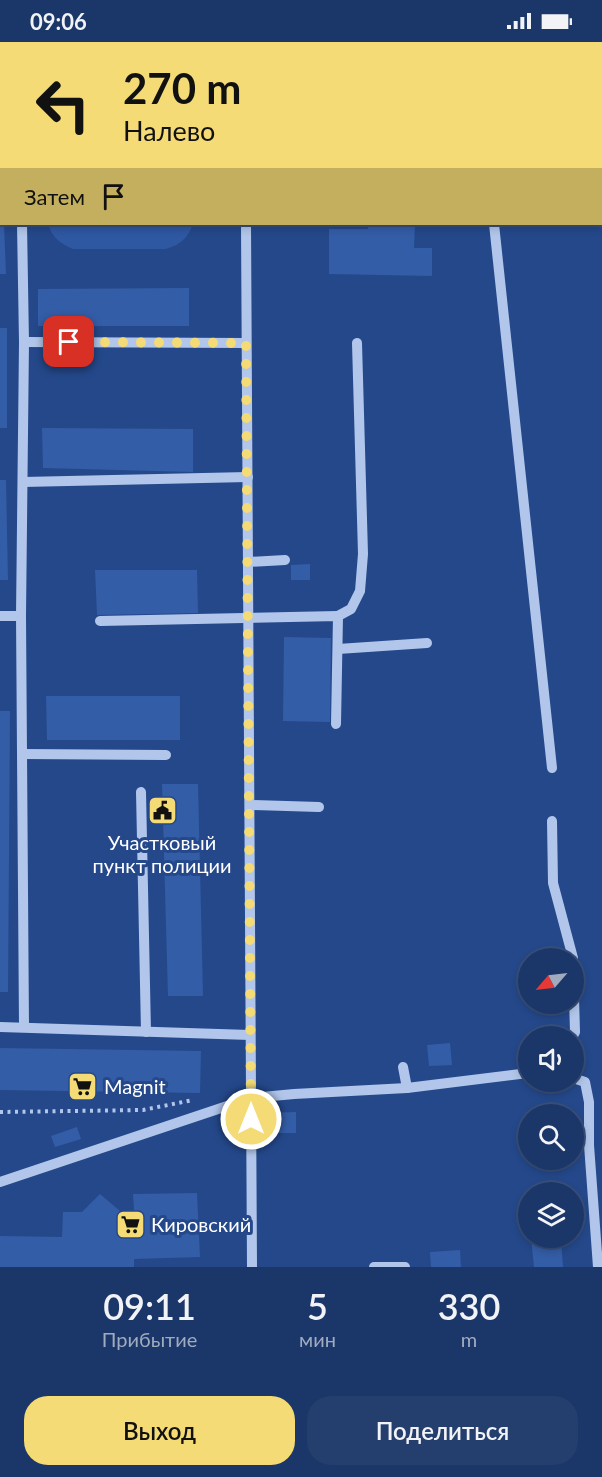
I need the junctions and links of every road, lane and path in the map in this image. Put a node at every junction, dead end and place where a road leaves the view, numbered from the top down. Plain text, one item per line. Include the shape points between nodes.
1 (22, 225) edge
2 (246, 225) edge
3 (494, 225) edge
4 (24, 342) junction
5 (246, 343) junction
6 (357, 343) dead end
7 (248, 477) junction
8 (23, 482) junction
9 (285, 560) dead end
10 (248, 562) junction
11 (0, 616) edge
12 (21, 616) junction
13 (338, 616) junction
14 (248, 617) junction
15 (100, 621) dead end
16 (427, 643) dead end
17 (338, 649) junction
18 (336, 724) dead end
19 (22, 754) junction
20 (166, 755) dead end
21 (552, 768) dead end
22 (141, 792) dead end
23 (250, 805) junction
24 (319, 807) dead end
25 (552, 820) dead end
26 (570, 948) edge
27 (0, 1027) edge
28 (24, 1028) junction
29 (146, 1032) junction
30 (250, 1035) junction
31 (404, 1067) dead end
32 (518, 1074) edge
33 (584, 1082) edge
34 (407, 1088) junction
35 (202, 1098) dead end
36 (251, 1098) junction
37 (0, 1112) edge
38 (0, 1182) edge
39 (252, 1267) edge
40 (374, 1267) edge
41 (405, 1267) edge
42 (598, 1267) edge

1 - 4 street
2 - 5 street
3 - 21 street
4 - 5 street
4 - 8 street
5 - 7 street
6 - 13 street via 363,554 360,591 351,609
7 - 8 street
7 - 10 street
8 - 12 street
9 - 10 street
10 - 14 street
11 - 12 street
12 - 19 street
13 - 14 street
13 - 17 street
14 - 15 street
14 - 23 street
16 - 17 street
17 - 18 street
19 - 20 street
19 - 28 street
22 - 29 street
23 - 24 street
23 - 30 street
25 - 26 street via 553,883
27 - 28 street
28 - 29 street
29 - 30 street
30 - 36 street
31 - 34 street
32 - 34 street
33 - 42 street via 589,1102
34 - 36 street
35 - 37 path via 143,1110
36 - 38 street
36 - 39 street
40 - 41 street

